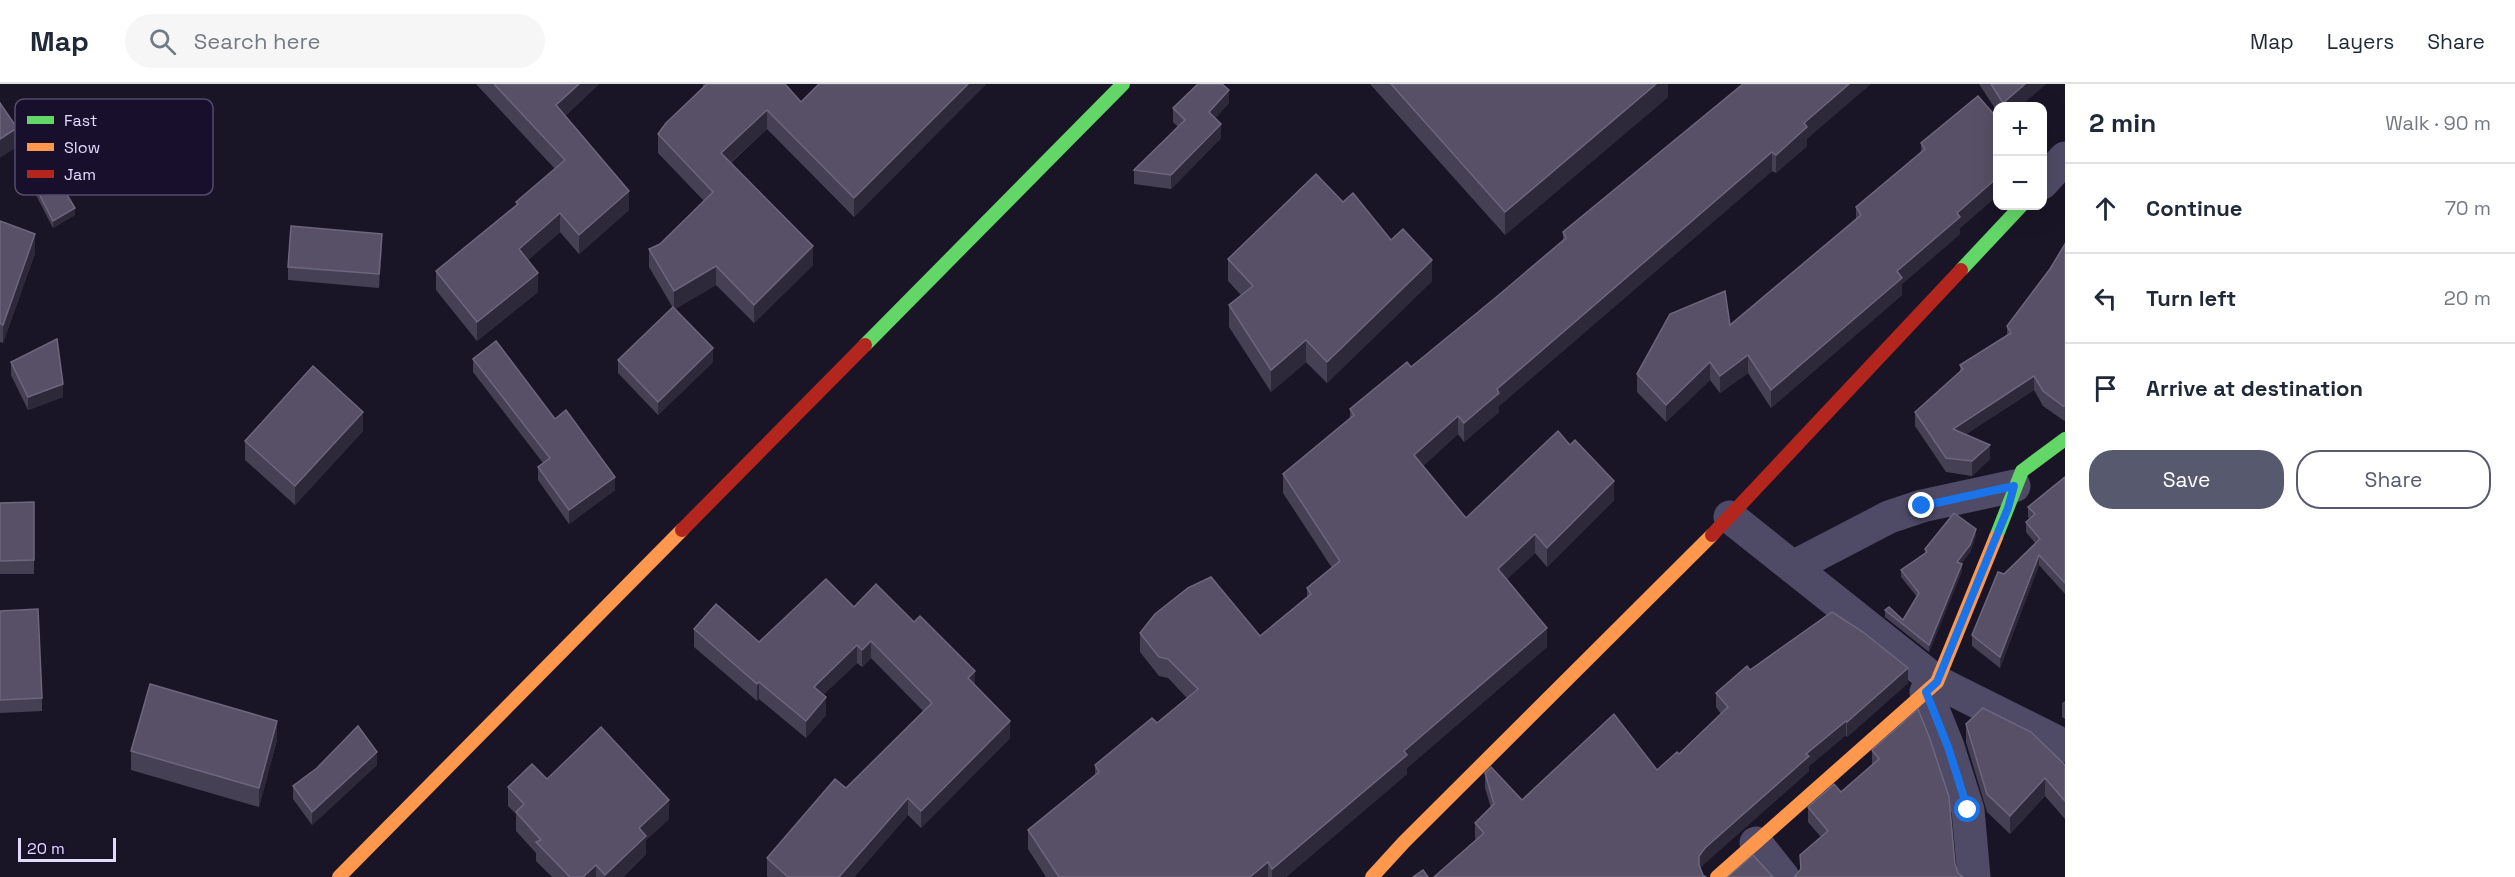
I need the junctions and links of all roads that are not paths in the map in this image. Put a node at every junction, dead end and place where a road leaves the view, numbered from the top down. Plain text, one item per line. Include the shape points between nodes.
1 (1123, 84) edge
2 (2065, 158) edge
3 (2047, 178) edge
4 (2017, 210) edge
5 (2065, 439) edge
6 (2014, 486) junction
7 (1730, 517) junction
8 (1793, 567) junction
9 (1931, 687) junction
10 (2065, 746) edge
11 (1756, 843) junction
12 (339, 877) edge
13 (1372, 877) edge
14 (1717, 877) edge
15 (1783, 877) edge
16 (1974, 877) edge

1 - 12 street
2 - 3 street
4 - 7 street
5 - 6 street via 2022,471
6 - 8 street via 1889,517
6 - 9 street
7 - 8 street
7 - 13 street
8 - 9 street
9 - 10 street
9 - 11 street
9 - 16 street via 1968,810
11 - 14 street
11 - 15 street

